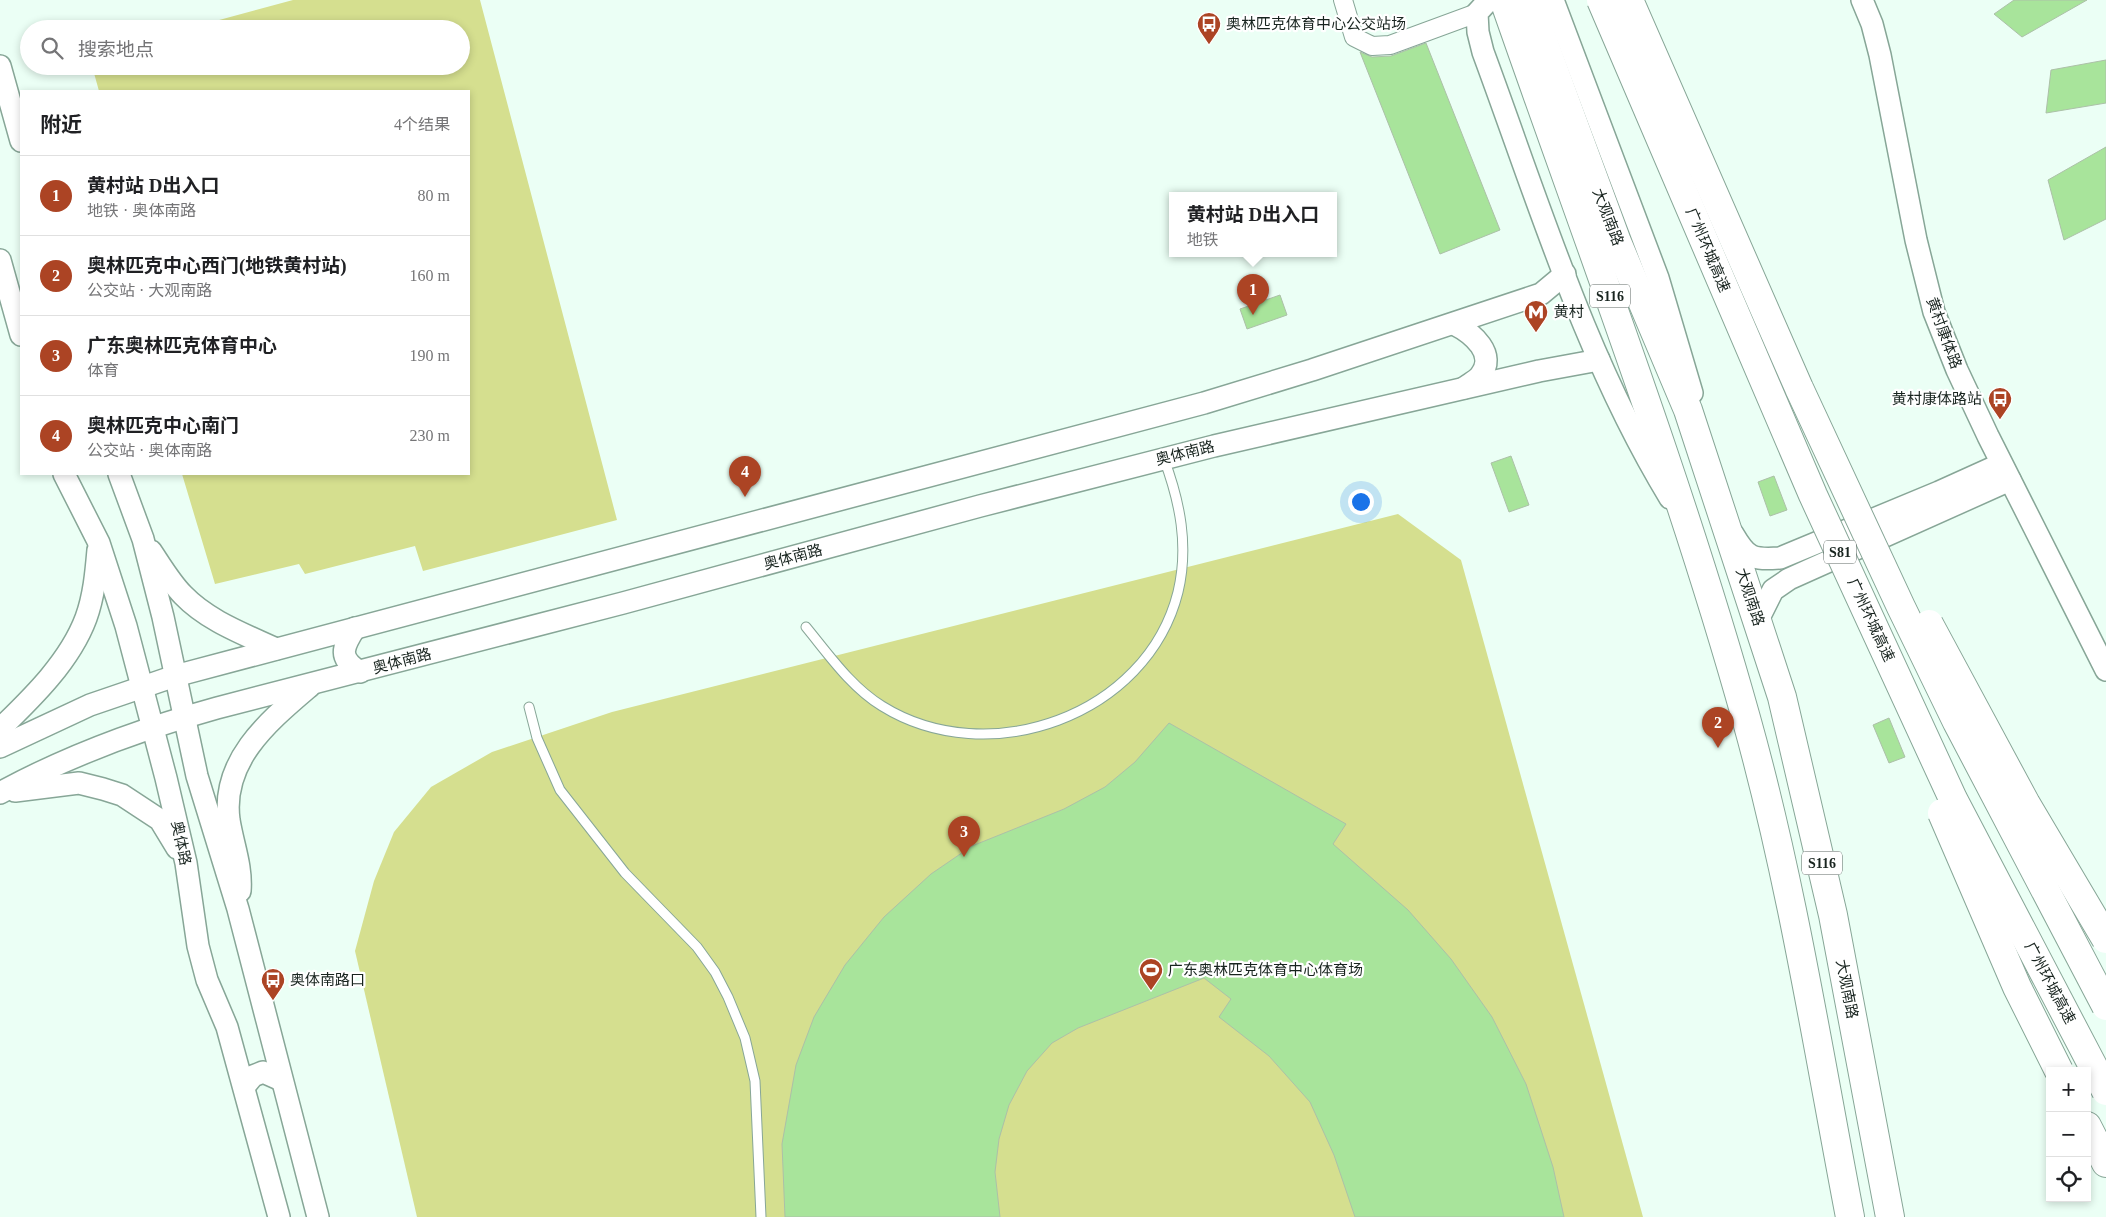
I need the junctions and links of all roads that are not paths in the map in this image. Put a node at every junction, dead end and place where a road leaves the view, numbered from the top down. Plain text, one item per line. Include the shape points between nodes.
1 (1343, 0) edge
2 (1504, 0) edge
3 (1528, 0) edge
4 (1553, 0) edge
5 (1601, 0) edge
6 (1630, 0) edge
7 (1862, 0) edge
8 (1479, 4) edge
9 (1622, 49) junction
10 (1535, 54) junction
11 (0, 66) edge
12 (20, 137) edge
13 (0, 260) edge
14 (1565, 274) junction
15 (15, 318) edge
16 (1454, 324) junction
17 (1599, 360) junction
18 (1464, 388) junction
19 (1164, 459) junction
20 (2006, 472) junction
21 (65, 475) edge
22 (119, 475) edge
23 (1723, 516) junction
24 (1692, 535) junction
25 (143, 539) junction
26 (99, 543) junction
27 (1758, 620) junction
28 (806, 627) dead end
29 (355, 628) junction
30 (276, 649) junction
31 (2106, 670) edge
32 (360, 672) junction
33 (176, 676) junction
34 (313, 684) junction
35 (141, 686) junction
36 (529, 707) dead end
37 (184, 717) junction
38 (152, 726) junction
39 (0, 729) edge
40 (0, 747) edge
41 (0, 794) edge
42 (186, 863) junction
43 (238, 909) junction
44 (2106, 939) edge
45 (2106, 1006) edge
46 (2058, 1067) edge
47 (281, 1080) junction
48 (244, 1087) junction
49 (2106, 1091) edge
50 (2091, 1134) edge
51 (2106, 1163) edge
52 (280, 1217) edge
53 (318, 1217) edge
54 (761, 1217) edge
55 (1850, 1217) edge
56 (1890, 1217) edge

1 - 8 street via 1354,37 1372,46 1390,46
2 - 10 main road, 大观南路 / S116
3 - 10 main road, 大观南路 / S116
4 - 23 street via 1658,278 1703,429
5 - 9 main road, 广州环城高速 / S81, bridge
6 - 44 main road, bridge via 1906,578 2026,804
6 - 45 main road, 广州环城高速 / S81, bridge via 1799,388 1901,607 1957,722
7 - 20 street, 黄村康体路 via 1878,47 1916,240 1934,312 1957,370
8 - 14 street via 1478,32 1483,52
9 - 46 main road, bridge via 1770,424 2017,987
9 - 49 main road, 广州环城高速 / S81, bridge via 1813,495 1953,799
10 - 23 main road, 大观南路 / S116 via 1688,410
10 - 24 main road, 大观南路 / S116 via 1592,245
11 - 12 street
13 - 15 street
14 - 16 street via 1541,294
14 - 17 street
16 - 18 street via 1478,340 1487,363 1480,376
16 - 29 street via 1204,403
17 - 18 street, 奥体南路
17 - 24 street via 1659,480
18 - 19 street, 奥体南路
19 - 28 lane via 1178,497 1183,530 1178,592 1153,648 1134,672 1106,696 1071,715 1033,728 989,735 951,732 916,722 881,706 845,675
19 - 32 street, 奥体南路
20 - 23 street via 1939,492 1780,558 1750,557 1742,550
20 - 27 street via 1789,579 1773,590
20 - 31 street, 黄村康体路
21 - 26 street, 奥体路
22 - 25 street
23 - 27 main road, 大观南路 / S116
24 - 55 main road, 大观南路 / S116 via 1770,809
25 - 30 street via 183,595 214,619
25 - 33 street
26 - 35 street, 奥体路 via 126,626
26 - 39 street via 95,586 77,636 33,696
27 - 56 main road, 大观南路 / S116 via 1782,697 1815,832
29 - 30 street
29 - 32 street via 344,651 349,665
30 - 33 street
32 - 34 street, 奥体南路
33 - 35 street
33 - 37 street
34 - 37 street, 奥体南路
34 - 43 street via 257,735 236,770 228,803 242,874
35 - 38 street, 奥体路
35 - 40 street via 90,704
36 - 54 lane via 537,738 560,790 624,874 697,946 728,997 745,1038 754,1081
37 - 38 street, 奥体南路
37 - 43 street via 197,776
38 - 41 street, 奥体南路 via 70,757
38 - 42 street, 奥体路
41 - 42 street via 79,783 122,795 160,820
42 - 48 street, 奥体路 via 198,946
43 - 47 street
47 - 48 street via 263,1072 253,1076
47 - 53 street
48 - 52 street, 奥体路
50 - 51 main road

